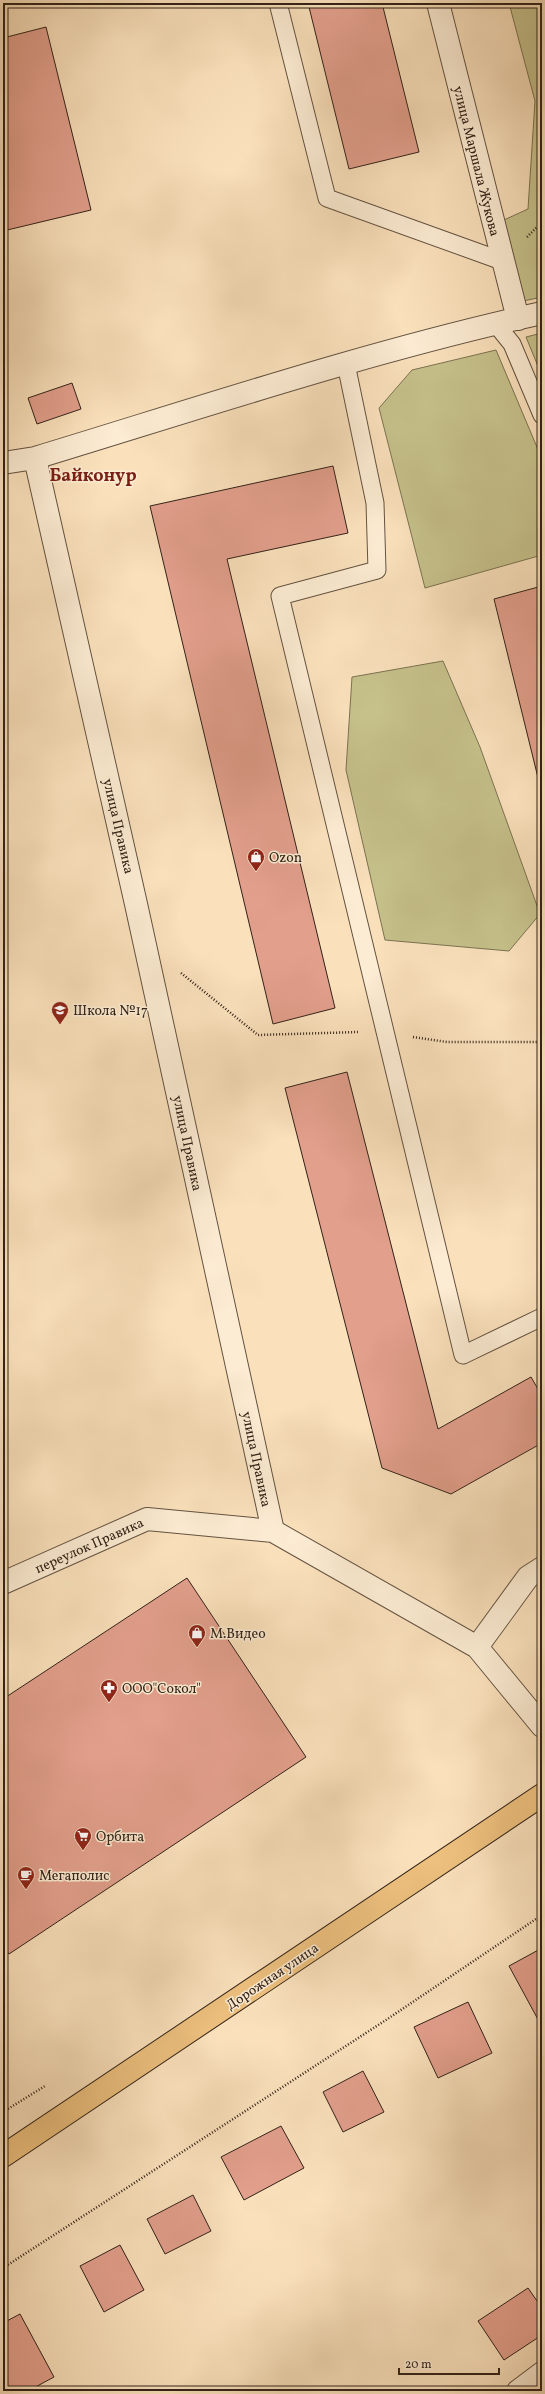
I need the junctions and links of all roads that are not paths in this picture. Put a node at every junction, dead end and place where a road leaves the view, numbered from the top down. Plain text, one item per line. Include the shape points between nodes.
1 (278, 3) edge
2 (438, 3) edge
3 (502, 261) junction
4 (542, 313) edge
5 (518, 319) junction
6 (495, 323) junction
7 (346, 364) junction
8 (542, 415) edge
9 (35, 458) junction
10 (3, 463) edge
11 (542, 1317) edge
12 (273, 1530) junction
13 (542, 1568) edge
14 (3, 1583) edge
15 (476, 1647) junction
16 (542, 1726) edge
17 (542, 1795) edge
18 (3, 2156) edge
19 (542, 2373) edge
20 (518, 2391) edge

1 - 3 lane via 327,198
2 - 3 street, улица Маршала Жукова
3 - 5 street, улица Маршала Жукова
4 - 5 street
5 - 6 street
6 - 7 street
6 - 8 lane via 512,344
7 - 9 street
7 - 11 lane via 375,502 377,570 280,596 463,1355
9 - 10 street
9 - 12 street, улица Правика via 135,896
12 - 14 street, переулок Правика via 148,1519
12 - 15 street
13 - 15 street via 528,1577
15 - 16 street
17 - 18 main road, Дорожная улица
19 - 20 street

